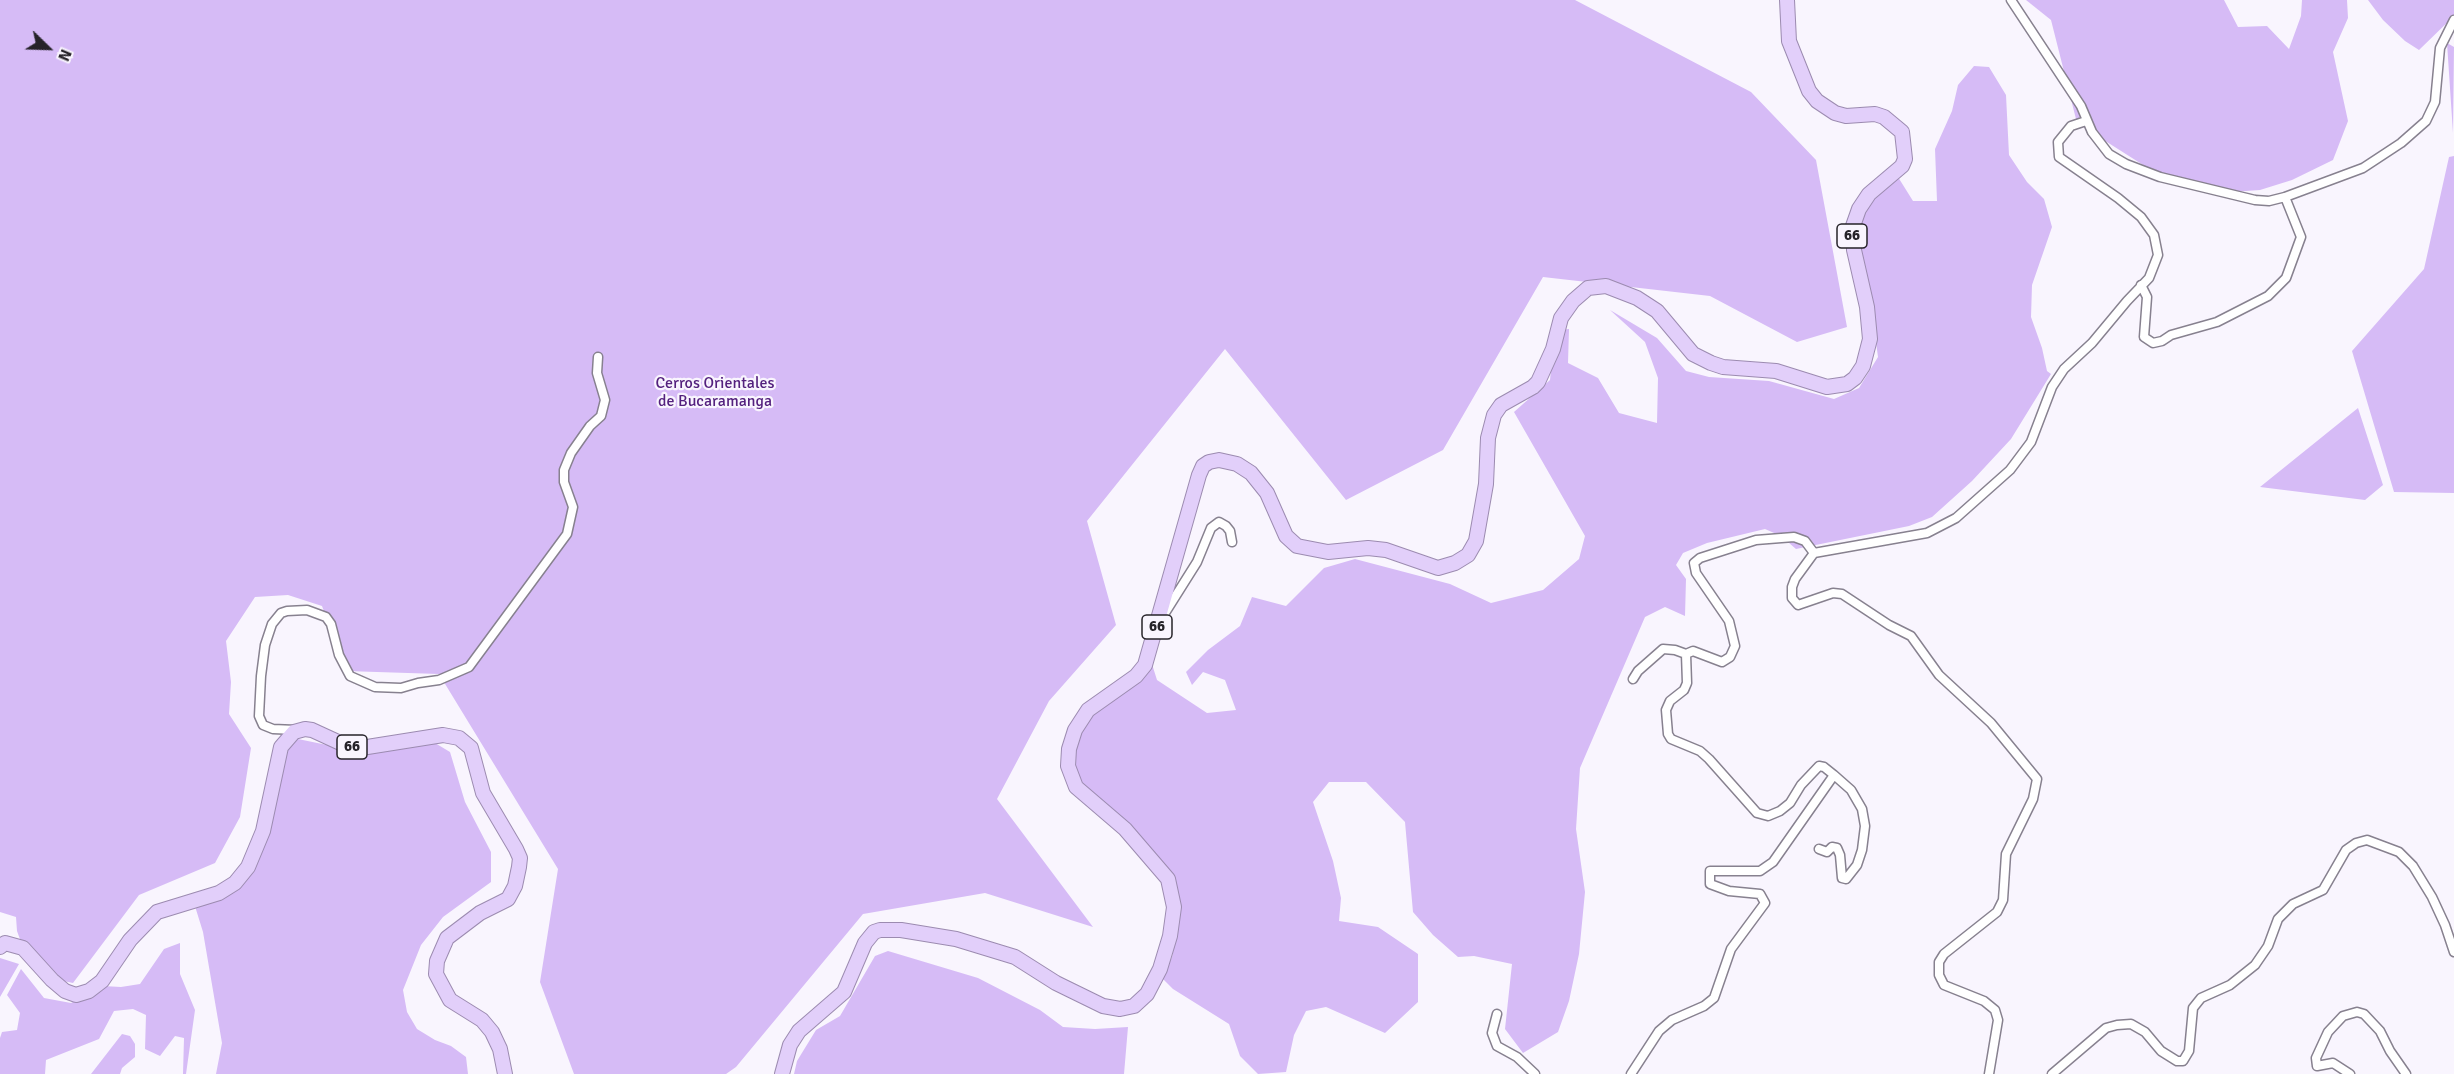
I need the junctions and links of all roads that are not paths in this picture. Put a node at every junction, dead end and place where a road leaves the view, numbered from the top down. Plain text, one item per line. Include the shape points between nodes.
1 (1787, 0) edge
2 (2011, 0) edge
3 (2454, 20) edge
4 (2086, 121) junction
5 (2285, 197) junction
6 (2141, 285) junction
7 (598, 357) dead end
8 (1232, 542) dead end
9 (1814, 553) junction
10 (1158, 624) junction
11 (1686, 654) junction
12 (1633, 679) dead end
13 (300, 730) junction
14 (1834, 776) junction
15 (1820, 849) dead end
16 (0, 946) edge
17 (2454, 952) edge
18 (1497, 1014) dead end
19 (505, 1074) edge
20 (782, 1074) edge
21 (1535, 1074) edge
22 (1631, 1074) edge
23 (1989, 1074) edge
24 (2052, 1074) edge
25 (2350, 1074) edge
26 (2406, 1074) edge

1 - 10 highway, 66 via 1789,41 1809,91 1817,101 1846,116 1884,117 1902,132 1902,166 1869,194 1853,226 1870,339 1863,366 1855,378 1847,384 1827,387 1776,370 1711,363 1693,354 1657,311 1637,298 1606,286 1588,288 1561,318 1538,382 1502,405 1494,415 1488,438 1480,524 1468,555 1438,567 1386,550 1328,552 1297,546 1286,536 1268,493 1251,473 1237,464 1209,462 1203,466 1197,482
2 - 4 street via 2081,106
3 - 5 street via 2440,48 2435,102 2426,121 2371,163
4 - 5 street via 2109,154 2160,177 2255,200
4 - 6 street via 2071,126 2058,142 2059,157 2118,198 2141,217 2154,235 2157,264
5 - 6 street via 2301,237 2286,278 2268,296 2217,322 2153,344 2144,338 2147,297
6 - 9 street via 2092,343 2064,369 2052,387 2031,442 2010,470 1956,518 1927,533
7 - 13 street via 597,373 605,400 601,416 581,438 564,470 573,507 567,534 470,667 439,680 401,688 375,687 350,676 326,617 307,610 281,613 272,624 265,645 259,716 263,725 273,729
8 - 10 street via 1226,526 1219,522 1211,528 1197,562
9 - 11 street via 1805,541 1794,537 1756,540 1700,558 1694,563 1696,573 1729,621 1735,646 1730,657 1722,662 1693,651
9 - 23 street via 1792,586 1792,598 1798,605 1833,593 1842,594 1911,636 1939,675 1991,723 2037,780 2033,799 2006,854 2003,900 1997,912 1939,962 1944,985 1984,1000 1995,1010 1998,1020
10 - 20 highway, 66 via 1141,670 1088,710 1074,730 1068,766 1076,787 1125,829 1168,879 1174,907 1170,936 1147,994 1134,1006 1103,1006 1015,957 956,939 880,930 865,943 843,992 799,1031 790,1045
11 - 12 street via 1663,650
11 - 14 street via 1687,683 1666,710 1668,734 1709,759 1756,813 1768,816 1780,811 1819,766
13 - 16 highway via 280,747 263,831 248,867 235,883 219,893 157,912 130,940 102,981 89,991 76,995 65,991 23,948 5,943
13 - 19 highway, 66 via 312,730 350,747 443,735 459,738 471,748 483,794 520,858 518,876 508,899 480,913 447,938 436,974 450,1000 482,1020 492,1032
14 - 15 street via 1851,790 1862,809 1862,850 1846,879 1842,878 1837,848 1827,852
14 - 22 street via 1773,862 1760,871 1710,871 1710,884 1729,891 1760,894 1765,903 1731,949 1714,998 1659,1031
17 - 24 street via 2436,906 2413,866 2399,852 2367,840 2356,843 2346,850 2323,890 2293,904 2278,919 2268,946 2254,964 2230,985 2201,998 2193,1008 2189,1051 2183,1061 2161,1051 2145,1032 2131,1024 2117,1024 2106,1028
18 - 21 street via 1492,1033 1497,1046
25 - 26 street via 2333,1063 2317,1066 2316,1058 2328,1032 2343,1016 2357,1012 2380,1031

